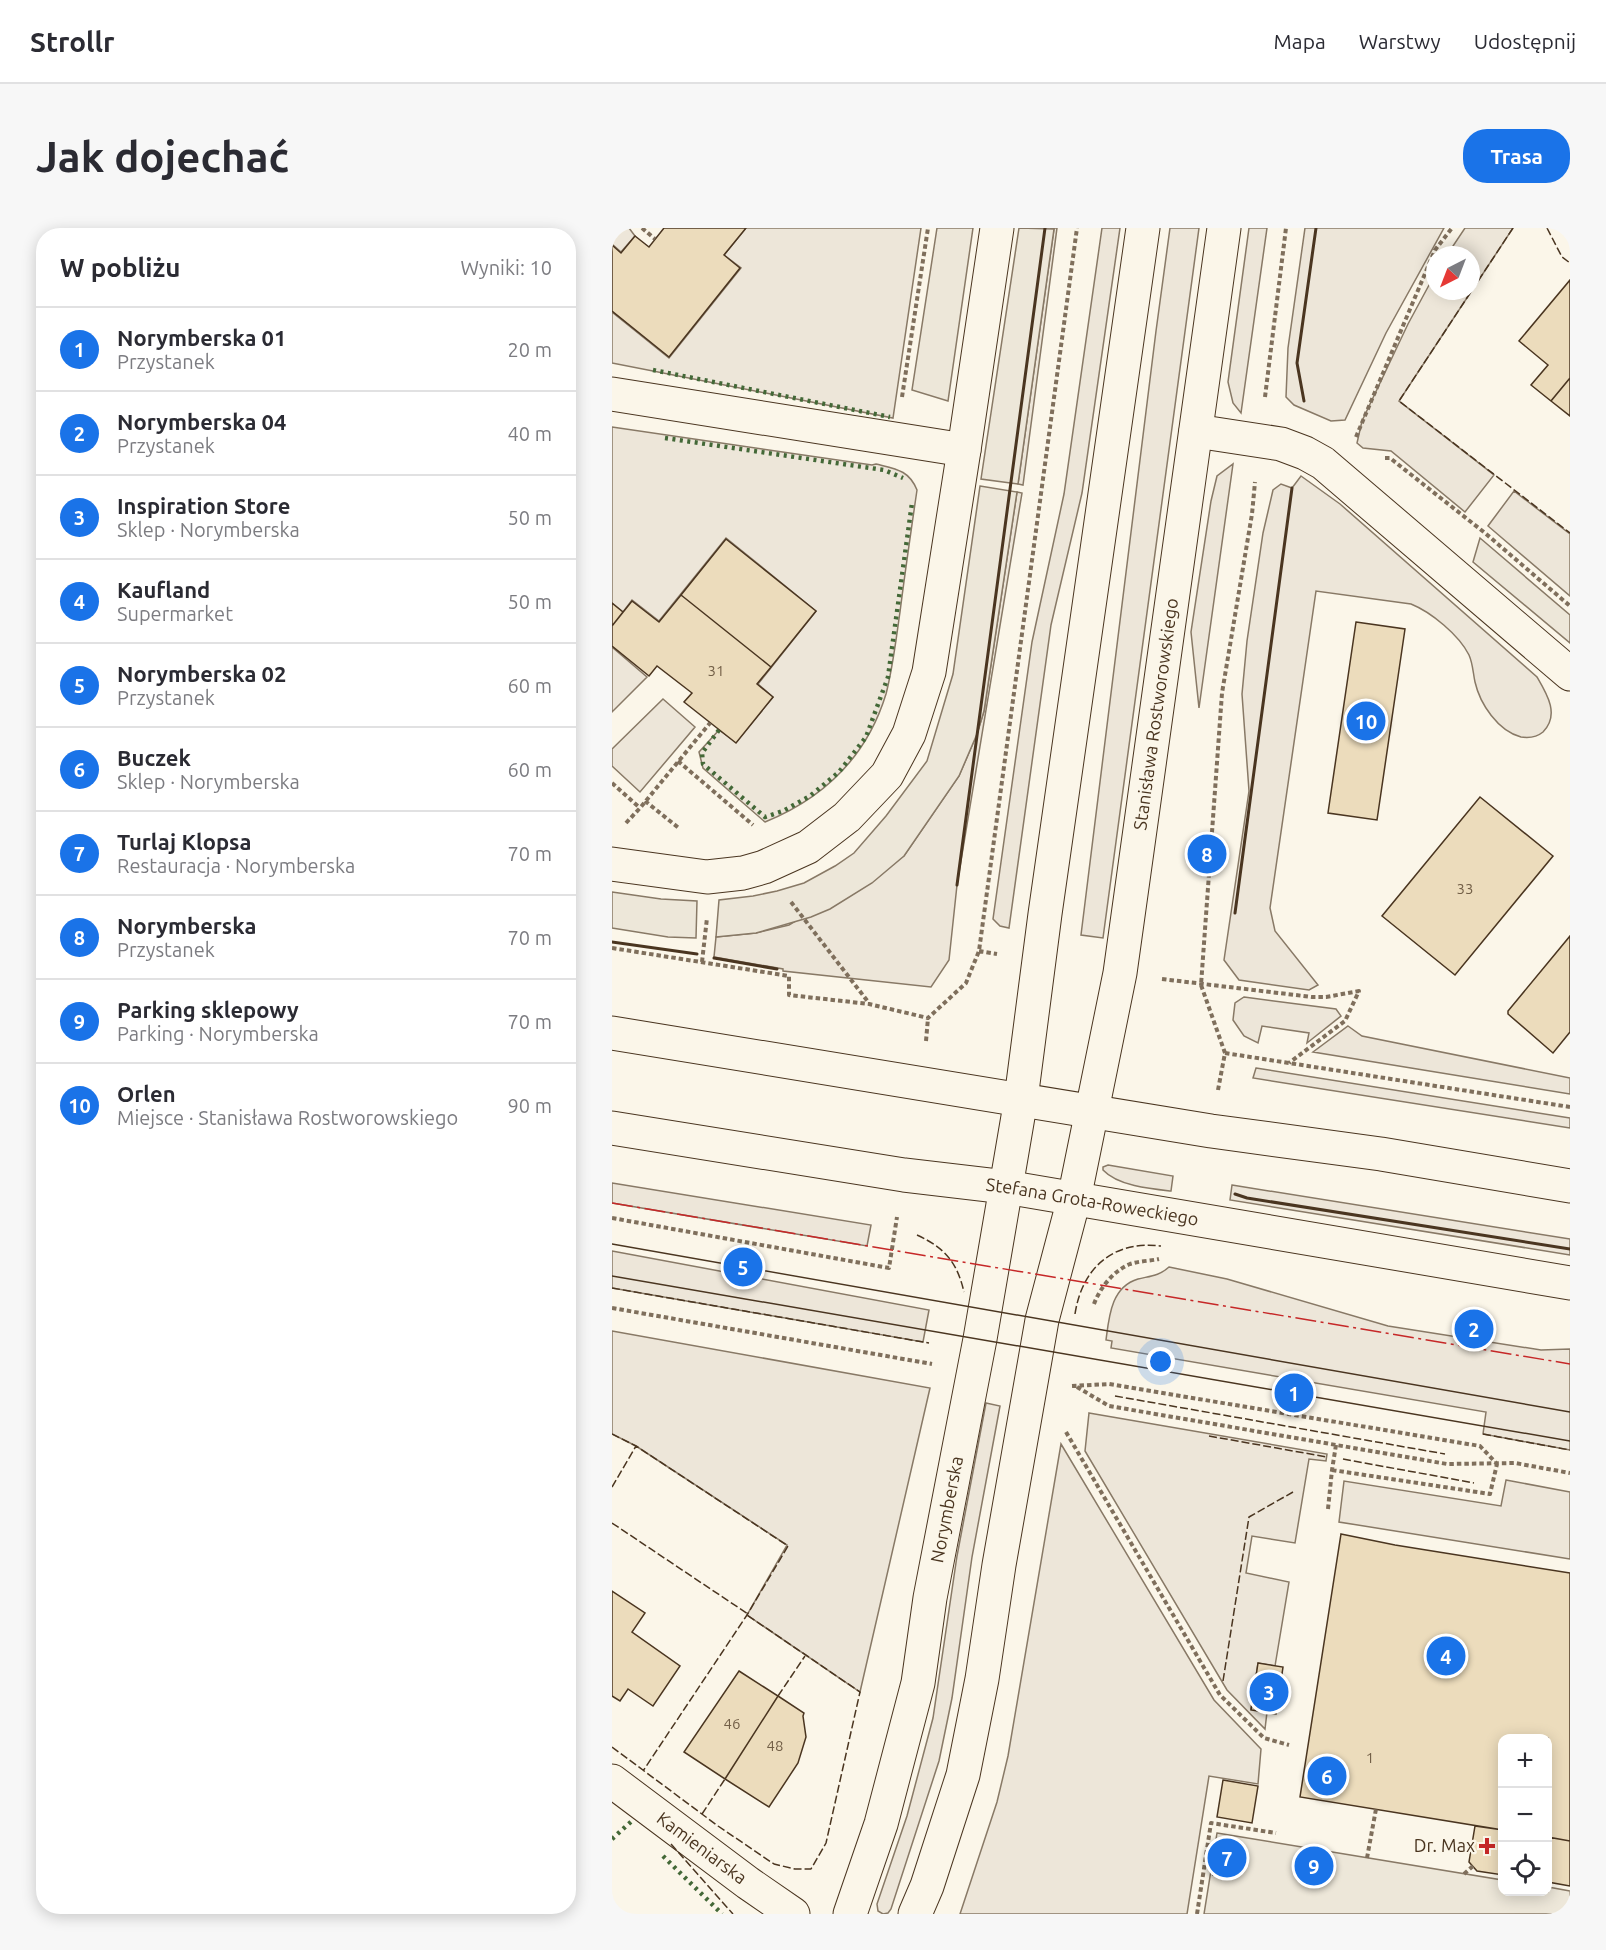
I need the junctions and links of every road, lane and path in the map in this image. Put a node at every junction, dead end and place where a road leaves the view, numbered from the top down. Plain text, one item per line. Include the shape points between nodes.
1 (642, 228) edge
2 (928, 228) edge
3 (997, 228) edge
4 (1077, 228) edge
5 (1143, 228) edge
6 (1224, 228) edge
7 (1286, 228) edge
8 (1452, 228) edge
9 (655, 239) dead end
10 (612, 394) edge
11 (902, 399) dead end
12 (1264, 403) dead end
13 (1196, 431) junction
14 (1352, 447) dead end
15 (964, 450) junction
16 (1256, 474) dead end
17 (1570, 674) edge
18 (710, 723) dead end
19 (678, 761) junction
20 (612, 783) edge
21 (645, 801) junction
22 (681, 830) dead end
23 (760, 831) dead end
24 (612, 864) edge
25 (764, 867) junction
26 (705, 941) dead end
27 (612, 948) edge
28 (979, 951) junction
29 (1006, 955) dead end
30 (702, 962) junction
31 (1167, 980) dead end
32 (1201, 985) junction
33 (869, 1004) junction
34 (612, 1034) edge
35 (1226, 1053) junction
36 (1289, 1063) junction
37 (1221, 1075) dead end
38 (1021, 1099) junction
39 (1570, 1107) edge
40 (1093, 1111) junction
41 (612, 1128) edge
42 (1570, 1186) edge
43 (1006, 1187) junction
44 (1074, 1199) junction
45 (612, 1218) edge
46 (1170, 1259) dead end
47 (889, 1268) dead end
48 (1570, 1283) edge
49 (612, 1308) edge
50 (1092, 1308) dead end
51 (938, 1365) dead end
52 (1078, 1377) dead end
53 (1076, 1387) junction
54 (1065, 1430) dead end
55 (1336, 1444) junction
56 (1497, 1464) junction
57 (1332, 1470) junction
58 (1570, 1473) edge
59 (1328, 1509) dead end
60 (1289, 1744) dead end
61 (612, 1781) edge
62 (1376, 1809) dead end
63 (1276, 1833) dead end
64 (1367, 1858) dead end
65 (1473, 1866) dead end
66 (1464, 1874) dead end
67 (793, 1914) edge
68 (850, 1914) edge
69 (915, 1914) edge
70 (1197, 1914) edge

1 - 9 path
2 - 11 path
3 - 15 main road
4 - 28 path
5 - 38 main road
6 - 13 main road, Stanisława Rostworowskiego
7 - 12 path
8 - 14 path via 1436,250
10 - 15 main road
13 - 17 main road via 1287,446 1323,463
13 - 40 main road, Stanisława Rostworowskiego via 1120,973
15 - 25 main road via 928,672 909,734 887,775 847,817 808,847
16 - 32 path via 1222,693
18 - 19 path
19 - 21 path
19 - 23 path
20 - 21 path via 640,808
21 - 22 path
24 - 25 main road via 707,877
25 - 33 path
26 - 30 path
27 - 30 path
28 - 29 path
28 - 33 path via 966,983 928,1018
30 - 33 path via 789,976 789,995
31 - 32 path
32 - 35 path
32 - 36 path via 1312,997 1359,991 1345,1021
34 - 38 main road
35 - 36 path
35 - 37 path
36 - 39 path
38 - 40 main road
38 - 43 main road, Norymberska
40 - 42 main road
40 - 44 main road, Stanisława Rostworowskiego
41 - 43 main road, Stefana Grota-Roweckiego via 903,1175
43 - 44 main road, Stefana Grota-Roweckiego
43 - 68 main road, Norymberska via 930,1598 918,1683 881,1824
44 - 48 main road, Stefana Grota-Roweckiego
44 - 69 main road via 1038,1339 963,1775
45 - 47 path
46 - 50 path via 1129,1264 1100,1291
49 - 51 path
52 - 53 path
53 - 55 path via 1108,1406
53 - 56 path via 1109,1384 1479,1446
54 - 60 path via 1220,1695 1264,1738
55 - 56 path via 1447,1464
55 - 57 path
56 - 57 path via 1490,1494
56 - 58 path via 1515,1463
57 - 59 path
61 - 67 main road, Kamieniarska
62 - 64 path
63 - 70 path via 1211,1823
65 - 66 path

